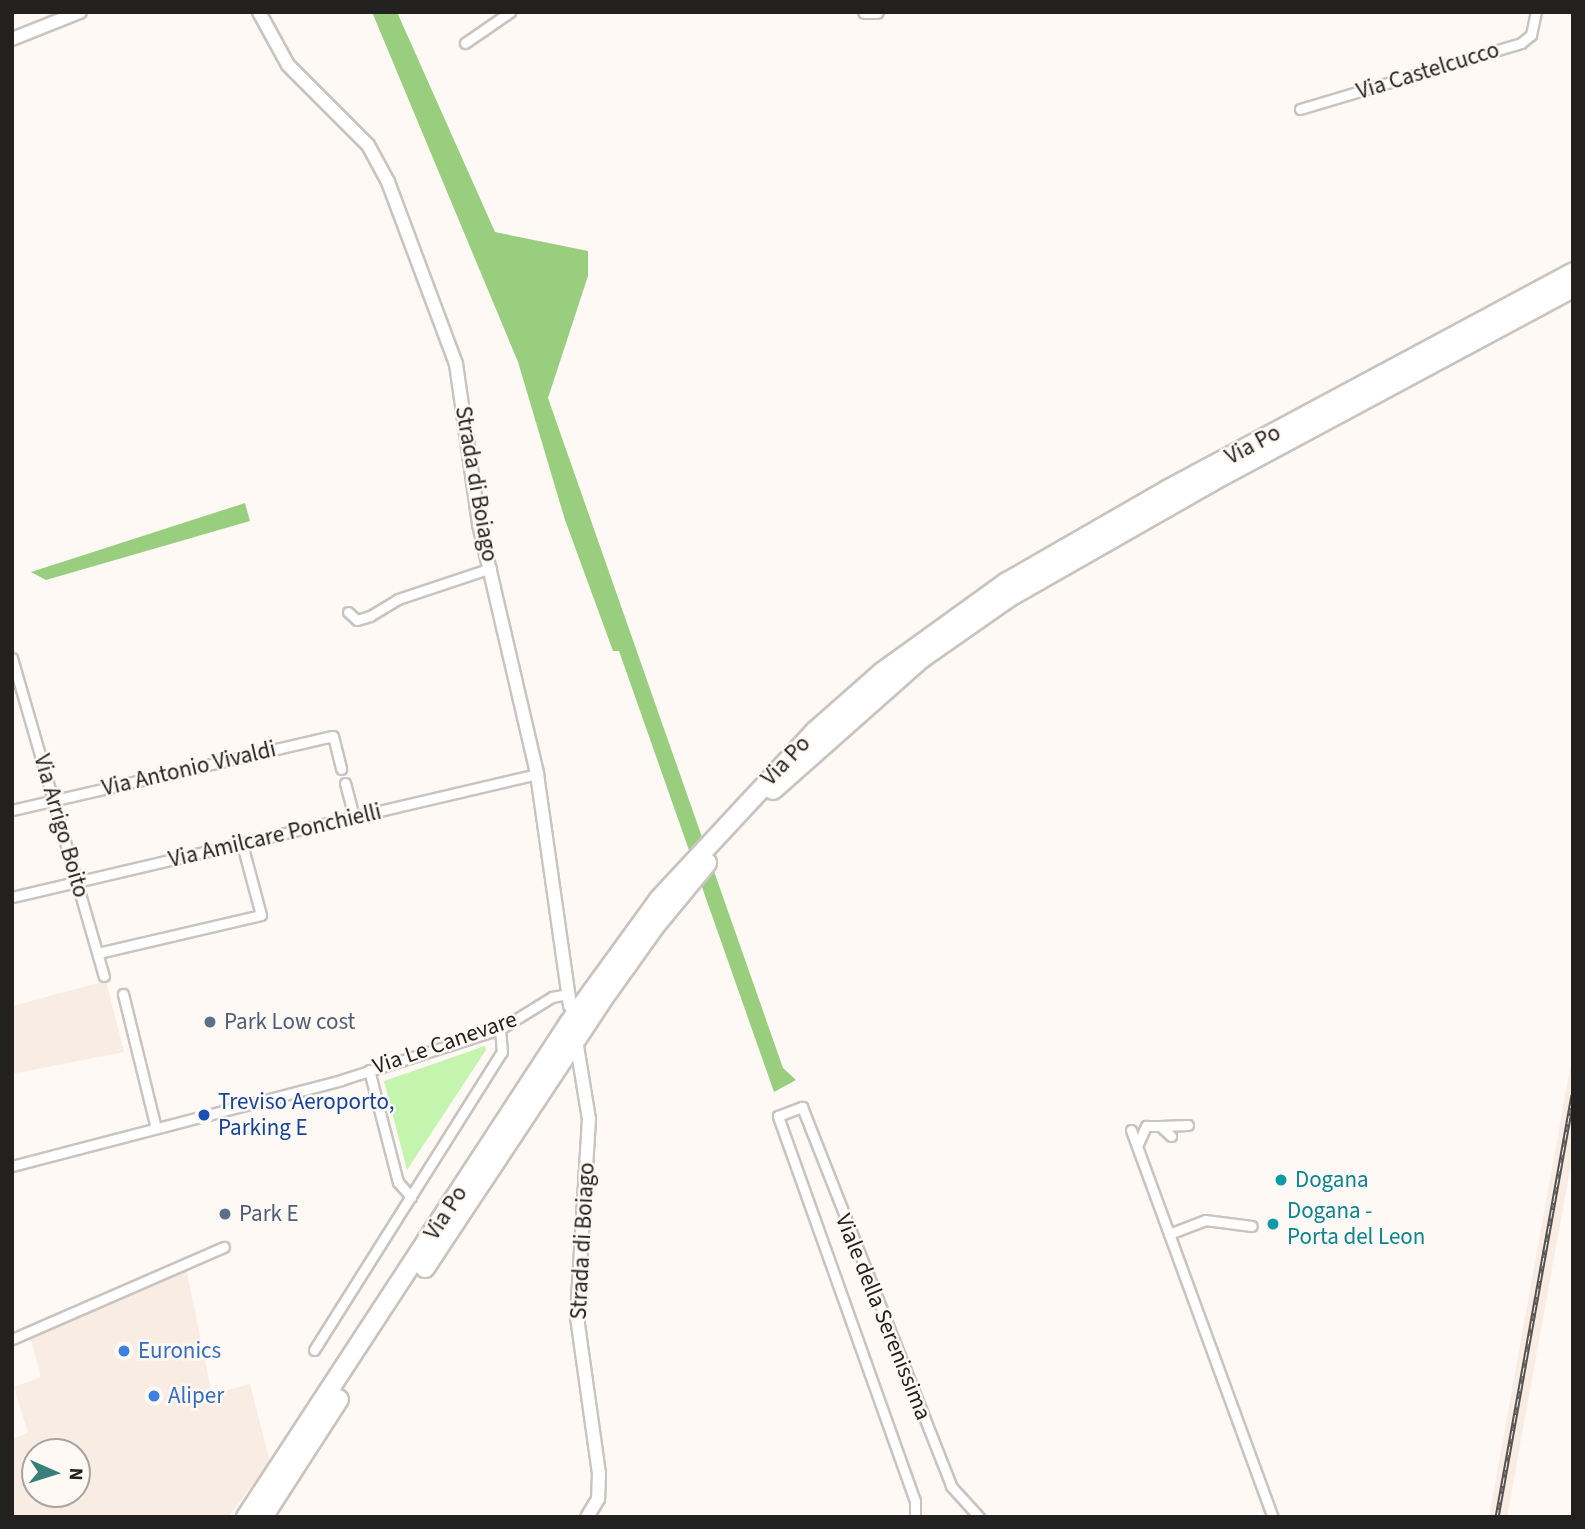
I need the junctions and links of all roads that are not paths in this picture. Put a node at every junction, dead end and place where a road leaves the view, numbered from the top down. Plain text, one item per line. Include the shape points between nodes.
1 (80, 12) edge
2 (259, 12) edge
3 (510, 12) edge
4 (865, 12) edge
5 (877, 12) edge
6 (1536, 12) edge
7 (12, 39) edge
8 (464, 43) dead end
9 (1300, 109) dead end
10 (1573, 272) edge
11 (1573, 288) edge
12 (491, 569) junction
13 (348, 612) dead end
14 (12, 658) edge
15 (341, 769) dead end
16 (537, 774) junction
17 (345, 783) dead end
18 (53, 801) junction
19 (12, 810) edge
20 (354, 817) junction
21 (242, 844) junction
22 (78, 882) junction
23 (12, 897) edge
24 (98, 953) junction
25 (104, 975) dead end
26 (123, 994) dead end
27 (569, 1000) joint
28 (500, 1029) junction
29 (577, 1046) dead end
30 (369, 1070) junction
31 (1160, 1125) junction
32 (1188, 1125) dead end
33 (156, 1128) junction
34 (1131, 1130) dead end
35 (1171, 1136) dead end
36 (1137, 1146) junction
37 (12, 1166) edge
38 (411, 1197) junction
39 (1252, 1226) dead end
40 (1169, 1234) junction
41 (224, 1247) dead end
42 (12, 1339) edge
43 (314, 1350) dead end
44 (284, 1471) junction
45 (234, 1517) edge
46 (246, 1517) edge
47 (263, 1517) edge
48 (273, 1517) edge
49 (587, 1517) edge
50 (915, 1517) edge
51 (979, 1517) edge
52 (1273, 1517) edge

1 - 7 street
2 - 12 street, Strada di Boiago via 288,65 368,145 388,182 456,364 479,524
3 - 8 street
4 - 5 street
6 - 9 street, Via Castelcucco via 1531,35 1521,43
10 - 44 highway, Via Po via 1167,490 1007,582 882,672 815,731 659,899 569,1023
11 - 44 highway, Via Po via 1211,482 1008,598 921,659 833,734 773,790 654,926
12 - 13 street via 398,599 370,617 357,620
12 - 16 street, Strada di Boiago
14 - 18 street, Via Arrigo Boito
15 - 18 street, Via Antonio Vivaldi via 333,736
16 - 20 street, Via Amilcare Ponchielli
16 - 27 street, Strada di Boiago
17 - 20 street
18 - 19 street, Via Antonio Vivaldi
18 - 22 street, Via Arrigo Boito
20 - 21 street, Via Amilcare Ponchielli
21 - 22 street, Via Amilcare Ponchielli
21 - 24 street via 261,915
22 - 23 street, Via Amilcare Ponchielli
22 - 24 street, Via Arrigo Boito
24 - 25 street, Via Arrigo Boito
26 - 33 street
27 - 28 street, Via Le Canevare via 552,997
28 - 30 street, Via Le Canevare
28 - 38 street via 502,1052
29 - 49 street, Strada di Boiago via 589,1126 577,1317 599,1473 598,1499
30 - 33 street, Via Le Canevare
30 - 38 street via 398,1182
31 - 32 street
31 - 35 street
31 - 36 street via 1146,1126
33 - 37 street, Via Le Canevare
34 - 36 street
36 - 40 street
38 - 43 street
39 - 40 street via 1205,1220
40 - 52 street
41 - 42 street
44 - 45 highway
44 - 46 highway, Via Po
44 - 47 highway, Via Po
44 - 48 highway
50 - 51 street, Viale della Serenissima via 915,1500 778,1116 802,1107 951,1486

